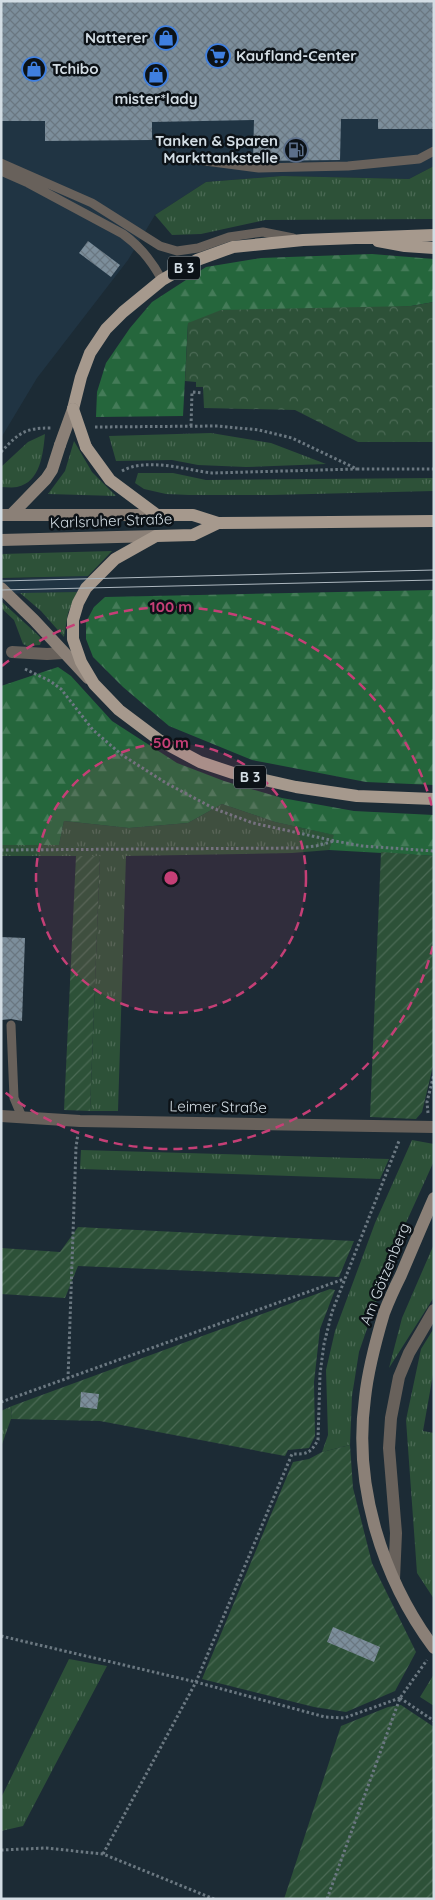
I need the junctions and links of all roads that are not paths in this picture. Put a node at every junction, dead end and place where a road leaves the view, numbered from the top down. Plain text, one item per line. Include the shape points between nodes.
1 (434, 151) edge
2 (175, 157) dead end
3 (1, 163) edge
4 (1, 171) edge
5 (30, 179) junction
6 (434, 235) edge
7 (366, 239) junction
8 (303, 240) junction
9 (434, 248) edge
10 (162, 280) junction
11 (73, 409) junction
12 (6, 515) edge
13 (158, 515) junction
14 (434, 522) edge
15 (218, 523) junction
16 (156, 536) junction
17 (1, 540) edge
18 (1, 588) edge
19 (8, 652) dead end
20 (63, 653) junction
21 (94, 684) junction
22 (434, 799) edge
23 (11, 1025) dead end
24 (1, 1116) edge
25 (22, 1116) junction
26 (432, 1127) edge
27 (434, 1198) edge
28 (434, 1310) edge
29 (394, 1579) junction
30 (431, 1654) edge

1 - 2 lane via 419,159 338,167 259,168
3 - 5 lane
4 - 5 lane
5 - 8 lane via 92,203 160,246 177,251 263,232
5 - 10 lane via 138,244
6 - 7 main road, B 3 via 406,234
7 - 8 main road, B 3
7 - 9 main road
8 - 10 main road, B 3 via 233,247 197,260
10 - 11 main road, B 3 via 106,329 90,353
11 - 12 main road, B 3, bridge via 52,470
11 - 13 main road, bridge via 86,447 110,480
12 - 13 main road, Karlsruher Straße
13 - 15 main road, Karlsruher Straße via 193,515
14 - 15 main road, Karlsruher Straße
15 - 16 main road, Karlsruher Straße via 193,535
16 - 17 main road, Karlsruher Straße
16 - 21 main road via 115,560 86,588 78,603 73,620 74,639 81,662
18 - 20 main road
19 - 20 street
20 - 21 main road
21 - 22 main road, B 3 via 120,710 159,740 200,762 296,787 357,796
23 - 25 lane via 14,1098
24 - 25 street, Leimer Straße
25 - 26 street, Leimer Straße via 80,1121
27 - 29 main road, Am Götzenberg via 385,1311 364,1398 362,1437 366,1484 373,1521
28 - 29 street via 399,1376 391,1418 389,1448 396,1533
29 - 30 main road, Am Götzenberg

